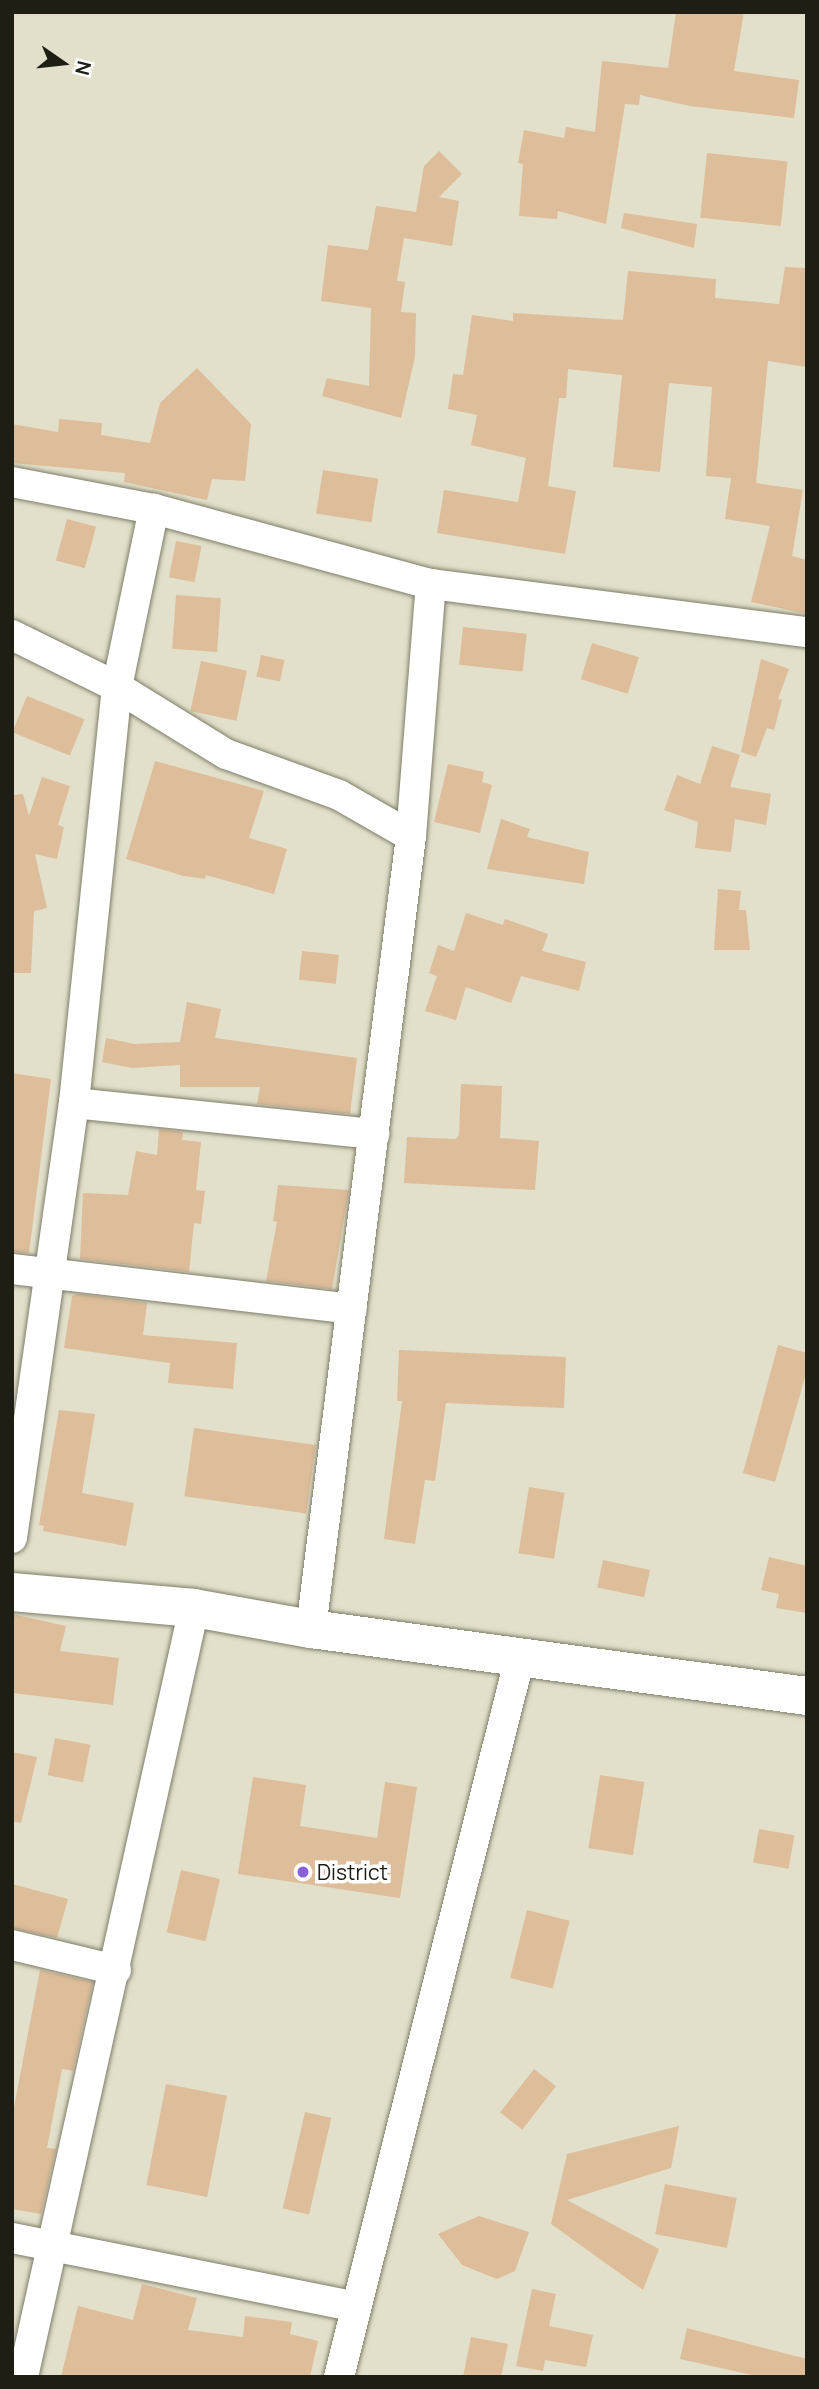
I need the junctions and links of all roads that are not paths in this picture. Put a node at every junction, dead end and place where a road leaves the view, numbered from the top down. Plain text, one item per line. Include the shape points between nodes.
1 (12, 482) edge
2 (154, 509) junction
3 (431, 584) junction
4 (807, 632) edge
5 (12, 635) edge
6 (117, 687) junction
7 (411, 836) junction
8 (74, 1103) junction
9 (374, 1134) junction
10 (12, 1269) edge
11 (48, 1273) junction
12 (352, 1309) junction
13 (12, 1538) edge
14 (12, 1592) edge
15 (194, 1608) junction
16 (311, 1629) junction
17 (520, 1657) junction
18 (807, 1696) edge
19 (12, 1945) edge
20 (116, 1970) junction
21 (12, 2238) edge
22 (52, 2244) junction
23 (356, 2307) junction
24 (23, 2377) edge
25 (340, 2377) edge

1 - 2 street
2 - 3 street
2 - 6 street
3 - 4 street
3 - 7 street
5 - 6 street
6 - 7 street via 226,754 339,795
6 - 8 street
7 - 9 street
8 - 9 street
8 - 11 street
9 - 12 street
10 - 11 street
11 - 12 street
11 - 13 street
12 - 16 street
14 - 15 main road
15 - 16 main road
15 - 20 street
16 - 17 main road
17 - 18 main road
17 - 23 street
19 - 20 street
20 - 22 street
21 - 22 street
22 - 23 street
22 - 24 street
23 - 25 street

